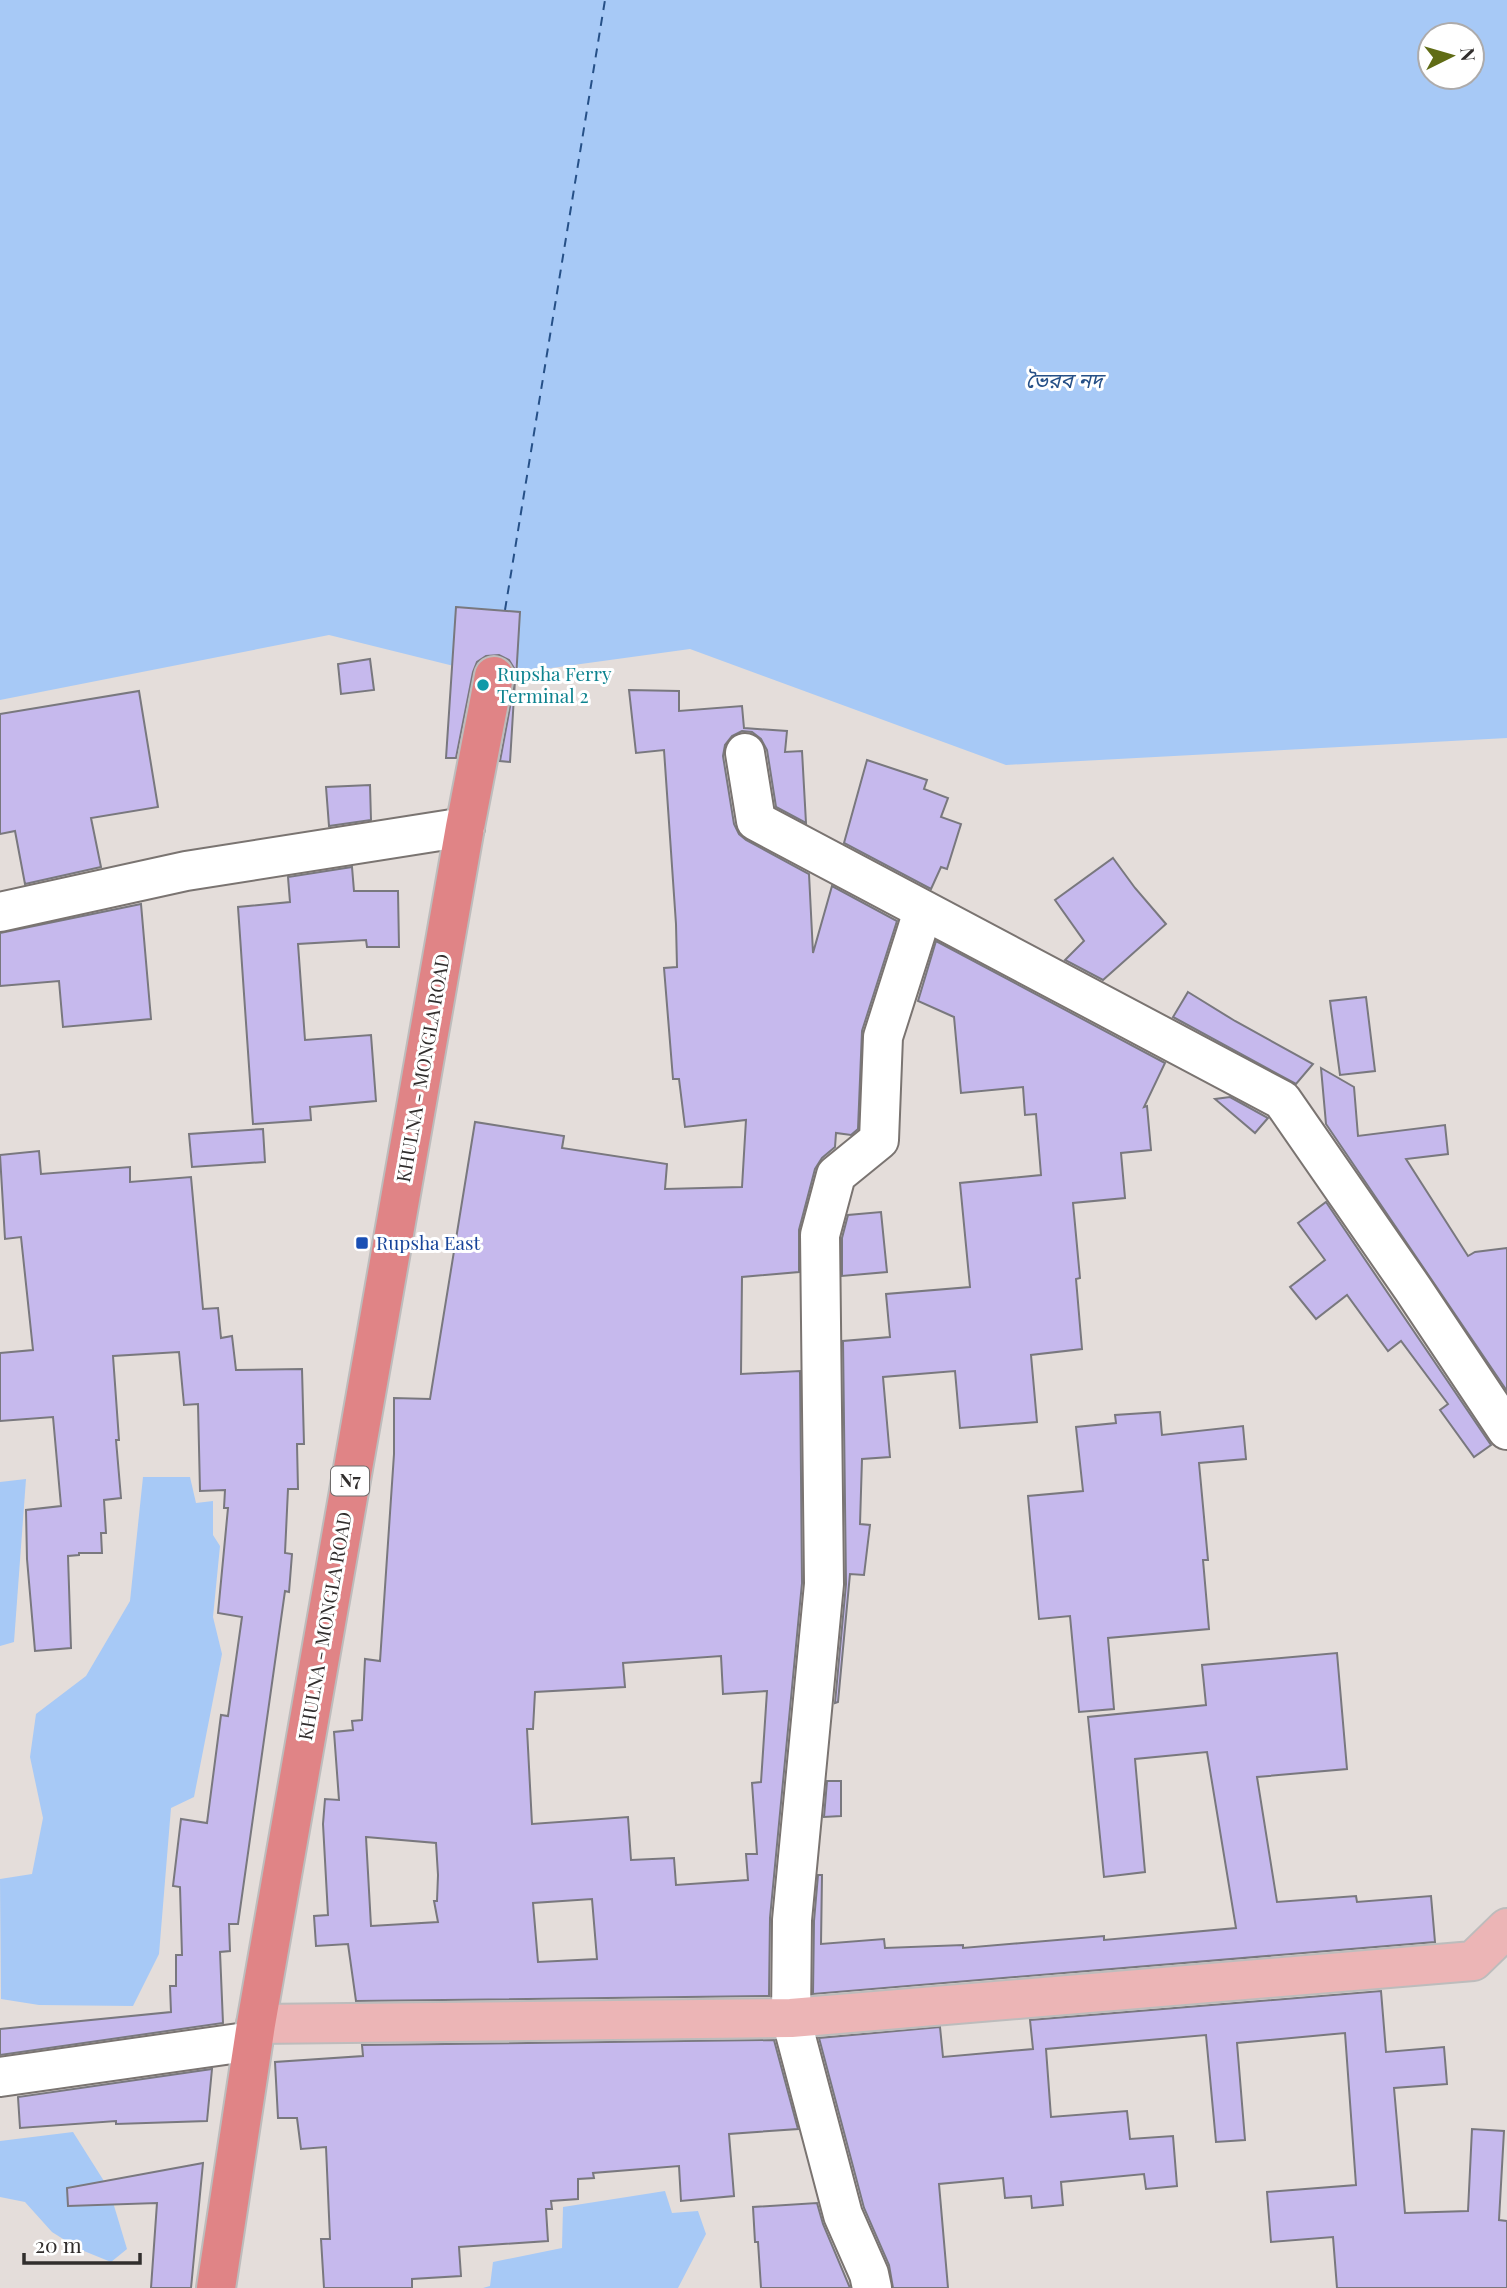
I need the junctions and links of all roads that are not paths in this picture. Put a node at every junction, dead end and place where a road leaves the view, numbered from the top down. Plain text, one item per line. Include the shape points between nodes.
1 (494, 676) dead end
2 (745, 754) dead end
3 (465, 827) junction
4 (923, 911) junction
5 (0, 912) edge
6 (1507, 1430) edge
7 (1507, 1928) edge
8 (791, 2018) junction
9 (254, 2033) junction
10 (0, 2077) edge
11 (216, 2288) edge
12 (872, 2288) edge

1 - 3 highway, KHULNA - MONGLA ROAD / N7
2 - 4 street via 756,821
3 - 5 street via 186,871
3 - 9 highway, KHULNA - MONGLA ROAD / N7
4 - 6 street via 1282,1100
4 - 8 street via 883,1037 879,1140 836,1175 820,1235 824,1584 792,1920
7 - 8 main road via 1473,1961
8 - 9 main road
8 - 12 street via 843,2215
9 - 10 street
9 - 11 highway, KHULNA - MONGLA ROAD / N7

